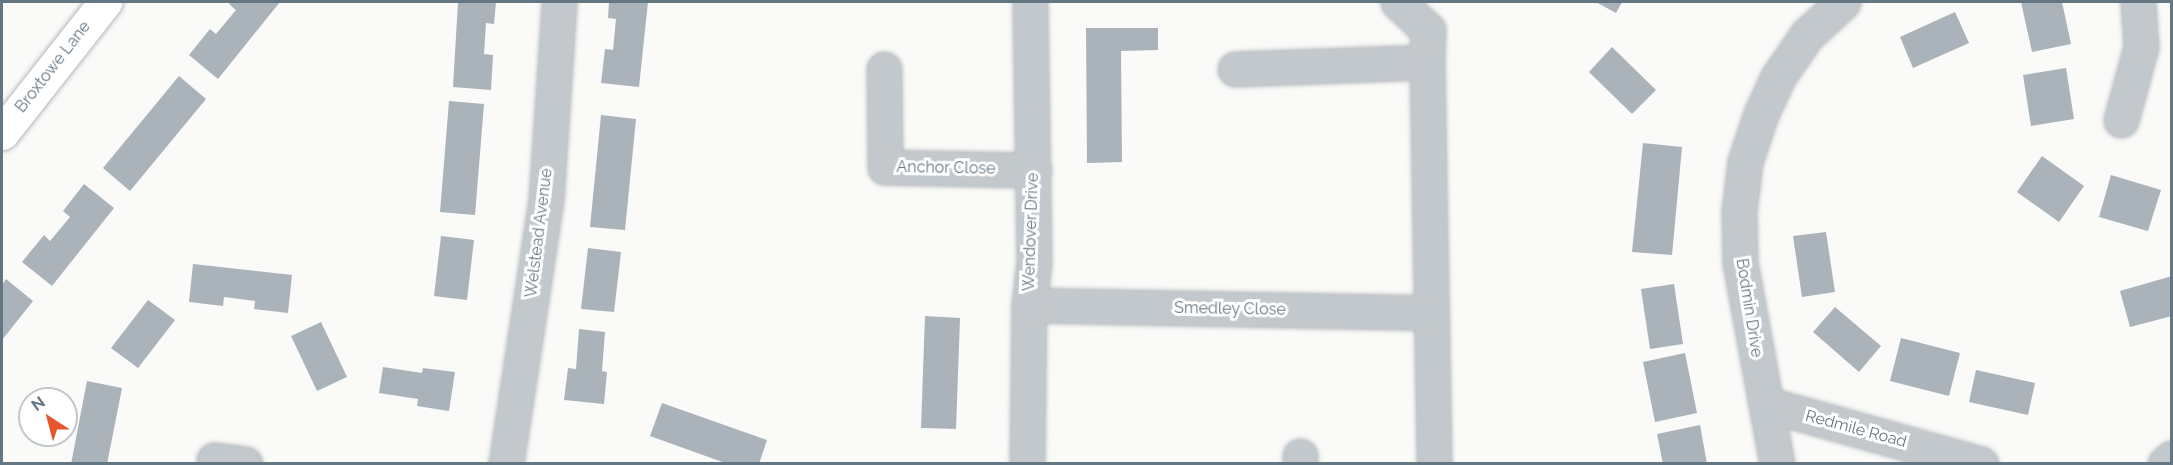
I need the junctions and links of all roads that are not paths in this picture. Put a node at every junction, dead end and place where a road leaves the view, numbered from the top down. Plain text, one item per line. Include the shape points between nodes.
1 (105, 2) edge
2 (559, 2) edge
3 (1030, 2) edge
4 (1398, 2) edge
5 (1843, 2) edge
6 (2138, 2) edge
7 (1412, 63) junction
8 (884, 69) dead end
9 (1235, 69) dead end
10 (2121, 120) dead end
11 (2, 133) edge
12 (1034, 170) junction
13 (1029, 305) junction
14 (1430, 312) junction
15 (1766, 405) junction
16 (2172, 458) edge
17 (506, 464) edge
18 (1027, 464) edge
19 (1434, 464) edge
20 (1777, 464) edge
21 (1981, 464) edge
22 (2165, 464) edge

1 - 11 main road, Broxtowe Lane
2 - 17 street, Welstead Avenue via 546,200
3 - 12 street, Wendover Drive
4 - 7 street via 1428,30
5 - 15 street, Bodmin Drive via 1807,35 1778,77 1745,162 1739,211 1740,262
6 - 10 street via 2141,47
7 - 9 street
7 - 14 street
8 - 12 street, Anchor Close via 885,167
12 - 13 street, Wendover Drive via 1034,261
13 - 14 street, Smedley Close
13 - 18 street, Wendover Drive
14 - 19 street
15 - 20 street, Bodmin Drive
15 - 21 street, Redmile Road
16 - 22 street

